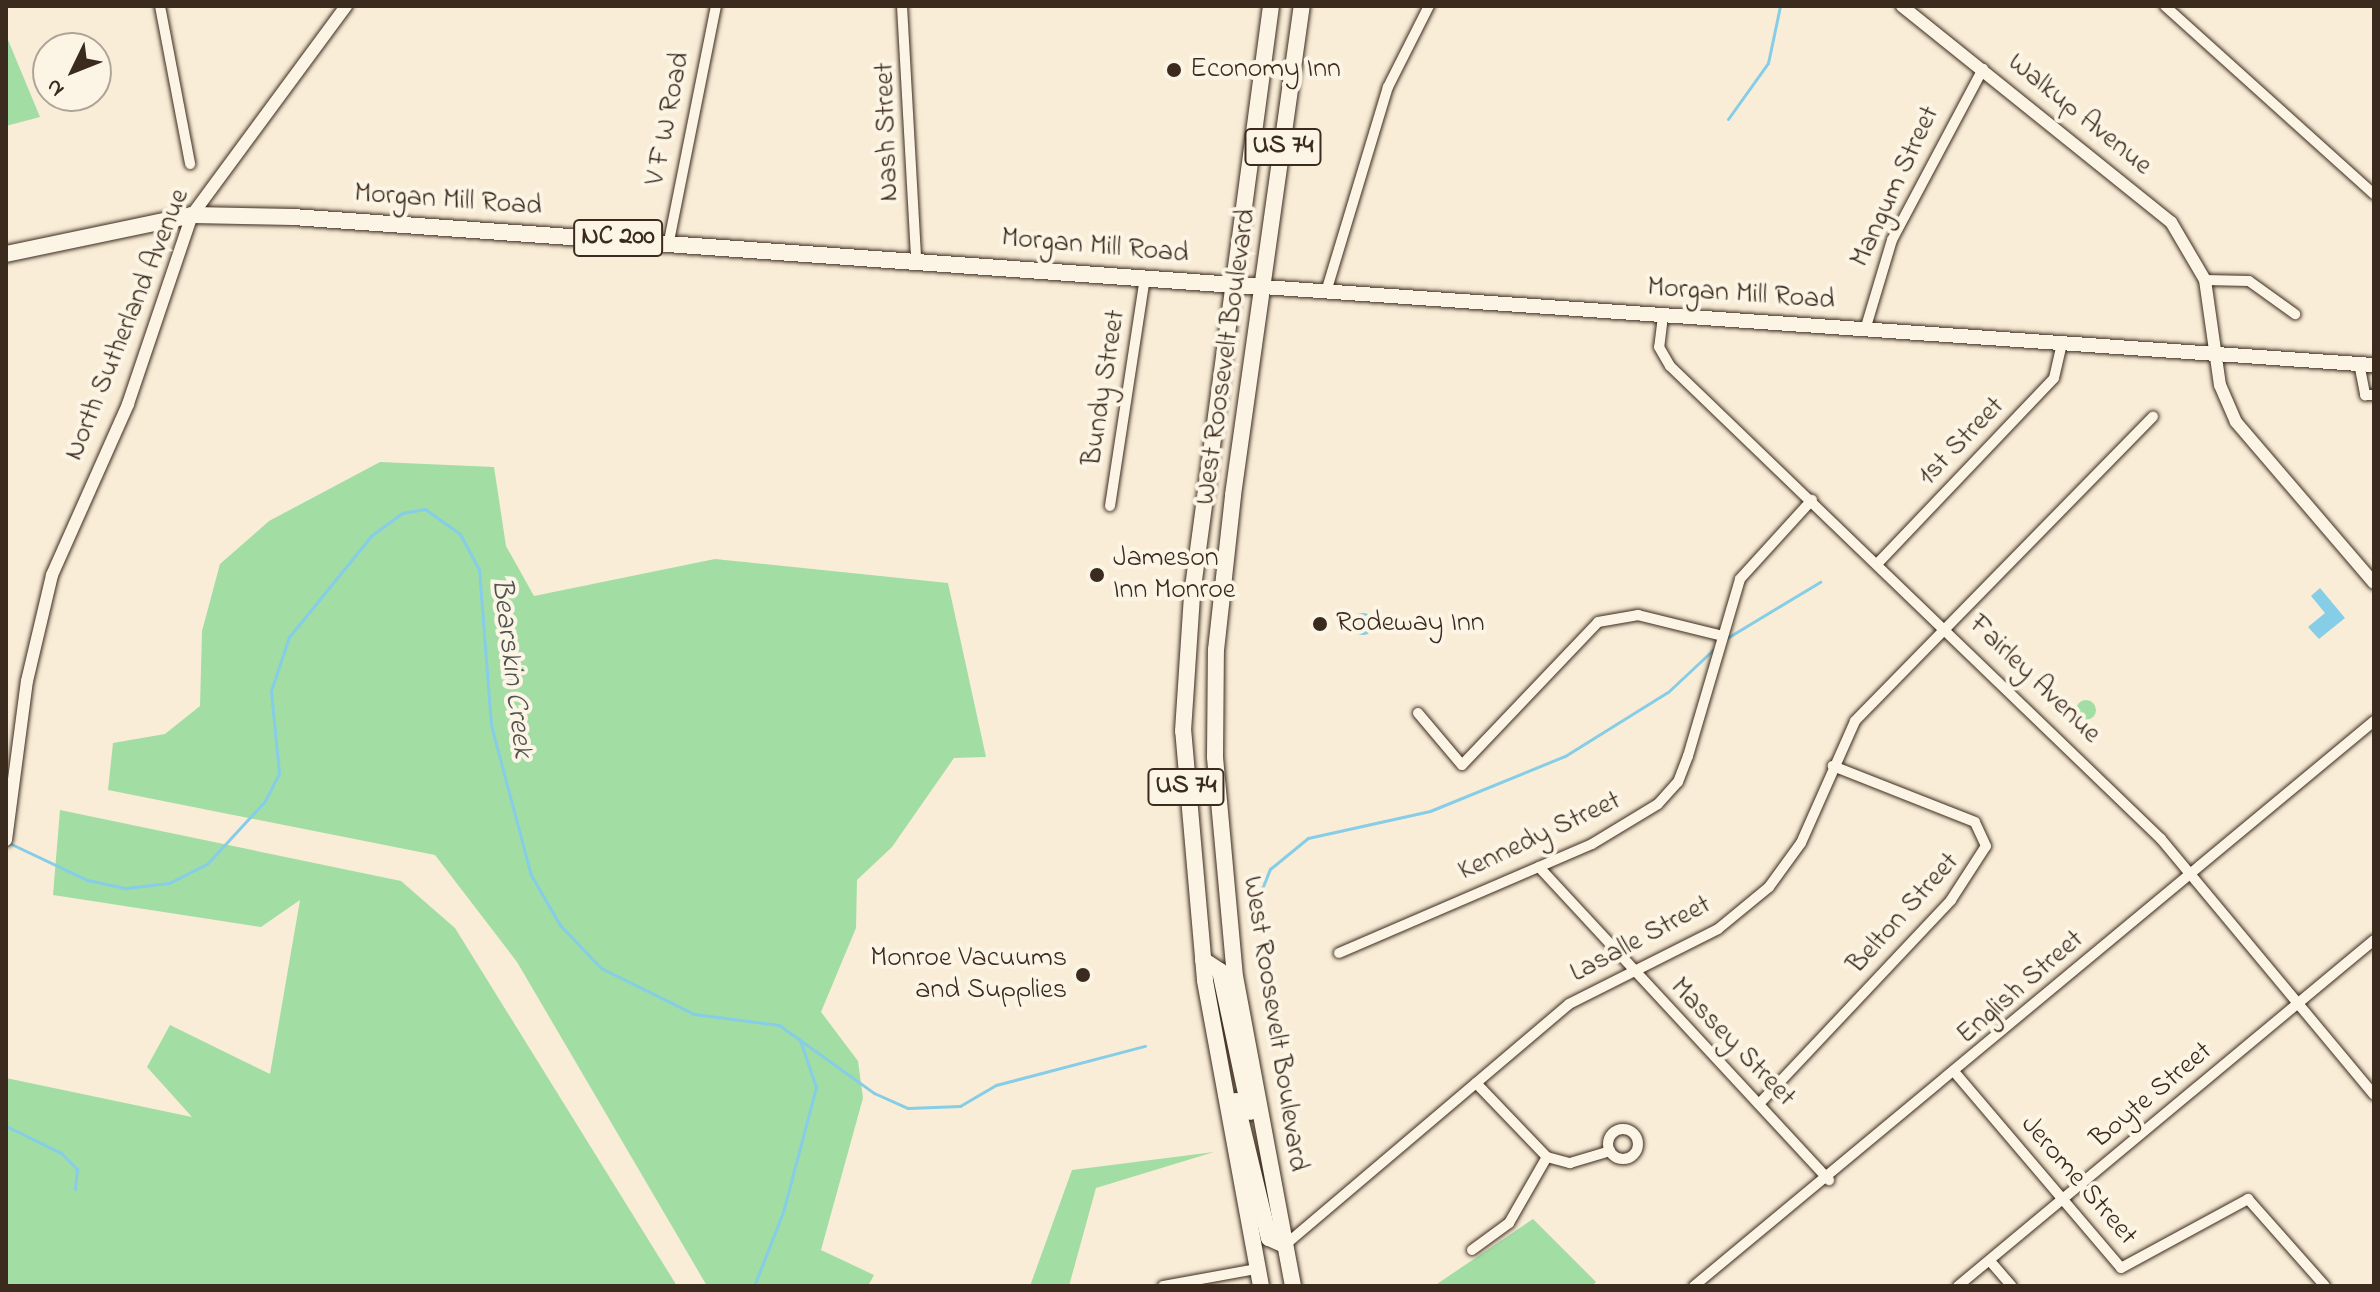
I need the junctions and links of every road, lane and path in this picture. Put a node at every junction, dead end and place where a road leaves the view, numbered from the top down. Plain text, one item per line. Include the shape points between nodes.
1 (160, 6) edge
2 (346, 6) edge
3 (716, 6) edge
4 (902, 6) edge
5 (1271, 6) edge
6 (1302, 6) edge
7 (1429, 6) edge
8 (1902, 6) edge
9 (2165, 6) edge
10 (1983, 69) junction
11 (190, 164) dead end
12 (2374, 194) edge
13 (192, 215) junction
14 (669, 241) junction
15 (6, 254) edge
16 (916, 258) junction
17 (1145, 278) junction
18 (2205, 280) junction
19 (1232, 285) junction
20 (1263, 287) junction
21 (1326, 292) junction
22 (2295, 314) dead end
23 (1663, 316) junction
24 (1865, 330) junction
25 (2062, 344) junction
26 (2221, 355) junction
27 (2367, 364) edge
28 (2374, 395) edge
29 (2153, 417) dead end
30 (1812, 500) junction
31 (1110, 506) dead end
32 (1878, 563) junction
33 (2373, 579) edge
34 (1945, 627) junction
35 (1719, 635) junction
36 (1418, 713) dead end
37 (2374, 721) edge
38 (1833, 766) junction
39 (6, 840) edge
40 (1539, 867) junction
41 (2191, 876) junction
42 (2374, 940) edge
43 (1339, 953) dead end
44 (1203, 960) junction
45 (1631, 973) junction
46 (2298, 1005) junction
47 (1218, 1051) junction
48 (1957, 1075) junction
49 (1476, 1083) junction
50 (2374, 1095) edge
51 (1759, 1104) junction
52 (1610, 1151) dead end
53 (1269, 1157) junction
54 (1547, 1157) junction
55 (1829, 1180) junction
56 (2063, 1203) junction
57 (1285, 1245) junction
58 (1472, 1250) dead end
59 (1990, 1261) junction
60 (1259, 1278) edge
61 (1163, 1286) edge
62 (1293, 1286) edge
63 (1694, 1286) edge
64 (1958, 1286) edge
65 (2012, 1286) edge
66 (2325, 1286) edge

1 - 11 street
2 - 13 street, North Sutherland Avenue
3 - 14 street, V F W Road
4 - 16 street, Nash Street
5 - 19 main road, West Roosevelt Boulevard / US 74
6 - 20 main road, West Roosevelt Boulevard / US 74
7 - 21 street via 1388,87
8 - 10 street, Walkup Avenue
9 - 12 street
10 - 18 street, Walkup Avenue via 2171,222
10 - 24 street, Mangum Street via 1892,240
13 - 14 main road, Morgan Mill Road / NC 200
13 - 15 main road, Morgan Mill Road / NC 200
13 - 39 street, North Sutherland Avenue via 128,404 52,575
14 - 16 main road, Morgan Mill Road / NC 200
16 - 17 main road, Morgan Mill Road / NC 200
17 - 19 main road, Morgan Mill Road / NC 200
17 - 31 street, Bundy Street
18 - 22 street via 2249,281
18 - 26 street, Walkup Avenue
19 - 20 main road, Morgan Mill Road / NC 200
19 - 44 main road, West Roosevelt Boulevard / US 74 via 1192,595 1183,731
20 - 21 main road, Morgan Mill Road
20 - 53 main road, West Roosevelt Boulevard / US 74 via 1216,650 1215,757 1235,977
21 - 23 main road, Morgan Mill Road
23 - 24 main road, Morgan Mill Road
23 - 30 street, Fairley Avenue via 1663,357
24 - 25 main road, Morgan Mill Road
25 - 26 main road, Morgan Mill Road
25 - 32 street, 1st Street via 2054,378
26 - 27 main road, Morgan Mill Road
26 - 33 street, Walkup Avenue via 2220,385 2236,422
27 - 28 street via 2365,395
29 - 34 street, Lasalle Street
30 - 32 street, Fairley Avenue
30 - 35 street, Kennedy Street via 1742,576
32 - 34 street, Fairley Avenue
34 - 38 street, Lasalle Street via 1855,721
34 - 41 street, Fairley Avenue
35 - 36 street via 1612,616 1462,765
35 - 40 street, Kennedy Street via 1678,782 1642,817
37 - 41 street, English Street
38 - 45 street, Lasalle Street via 1801,843 1769,887 1718,929
38 - 51 street, Belton Street via 1975,822 1986,846 1951,900
40 - 43 street, Kennedy Street
40 - 45 street, Massey Street
41 - 46 street, Fairley Avenue
41 - 48 street, English Street
42 - 46 street, Boyte Street
44 - 47 main road, West Roosevelt Boulevard / US 74
44 - 53 main road via 1220,971 1244,1091
45 - 49 street, Lasalle Street via 1569,1004
45 - 51 street, Massey Street
46 - 50 street, Fairley Avenue
46 - 56 street, Boyte Street
47 - 57 main road via 1269,1238
47 - 60 main road, West Roosevelt Boulevard / US 74
48 - 55 street, English Street
48 - 56 street, Jerome Street
49 - 54 street
49 - 57 street, Lasalle Street
51 - 55 street, Massey Street
52 - 54 street via 1570,1163
53 - 57 main road, West Roosevelt Boulevard / US 74
54 - 58 street via 1515,1215
55 - 63 street, English Street
56 - 59 street, Boyte Street
56 - 66 street, Jerome Street via 2121,1268 2219,1209 2248,1199
57 - 62 main road, West Roosevelt Boulevard / US 74
59 - 64 street, Boyte Street
59 - 65 street
60 - 61 street

